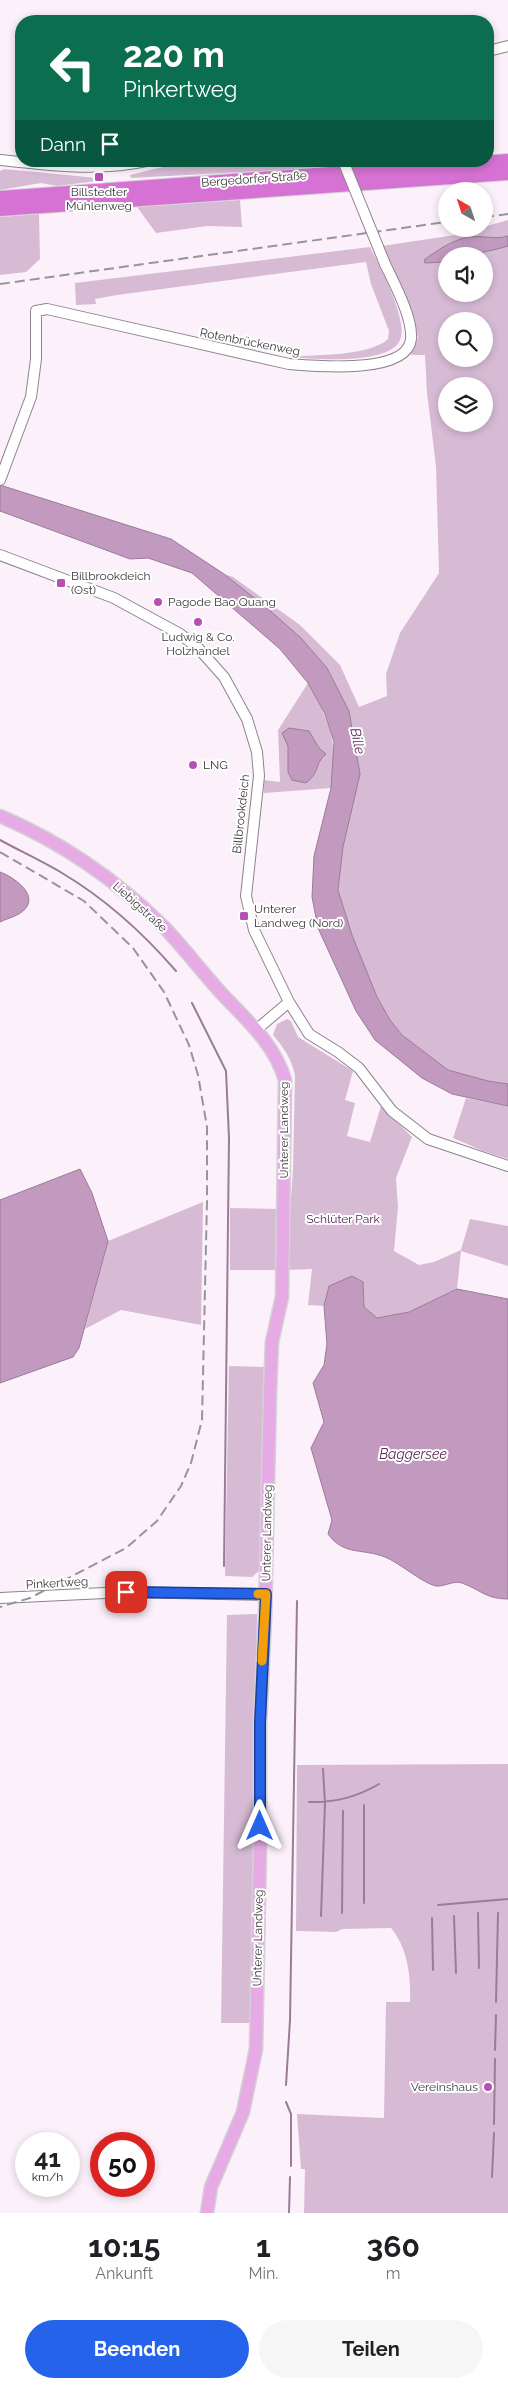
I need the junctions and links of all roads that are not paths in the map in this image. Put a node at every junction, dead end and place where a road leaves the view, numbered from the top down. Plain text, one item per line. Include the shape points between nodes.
1 (508, 46) edge
2 (494, 50) edge
3 (0, 160) edge
4 (15, 161) edge
5 (508, 161) edge
6 (494, 162) edge
7 (346, 167) edge
8 (426, 167) edge
9 (508, 173) edge
10 (0, 198) edge
11 (0, 209) edge
12 (0, 480) edge
13 (0, 554) edge
14 (0, 816) edge
15 (289, 1002) junction
16 (256, 1030) junction
17 (277, 1058) joint
18 (508, 1166) edge
19 (266, 1594) junction
20 (0, 1598) edge
21 (206, 2213) edge

1 - 2 street
3 - 4 street
5 - 6 highway, Bergedorfer Straße
7 - 12 street, Rotenbrückenweg, bridge via 403,303 411,340 407,350 398,357 362,365 289,364 47,309 36,310 36,359 31,397
8 - 10 highway, Bergedorfer Straße
9 - 11 highway, Bergedorfer Straße
13 - 15 street, Billbrookdeich via 122,603 193,644 224,677 247,719 257,752 259,776 246,896 249,913
14 - 16 main road, Liebigstraße via 59,845 118,886 164,927
15 - 16 street
15 - 18 street, Billbrookdeich via 309,1034 359,1068 392,1111 418,1133
16 - 17 main road, Liebigstraße
17 - 19 main road, Unterer Landweg via 286,1085 282,1297 272,1342
19 - 20 street, Pinkertweg via 126,1592
19 - 21 main road, Unterer Landweg via 260,1723 256,2049 243,2112 211,2187

